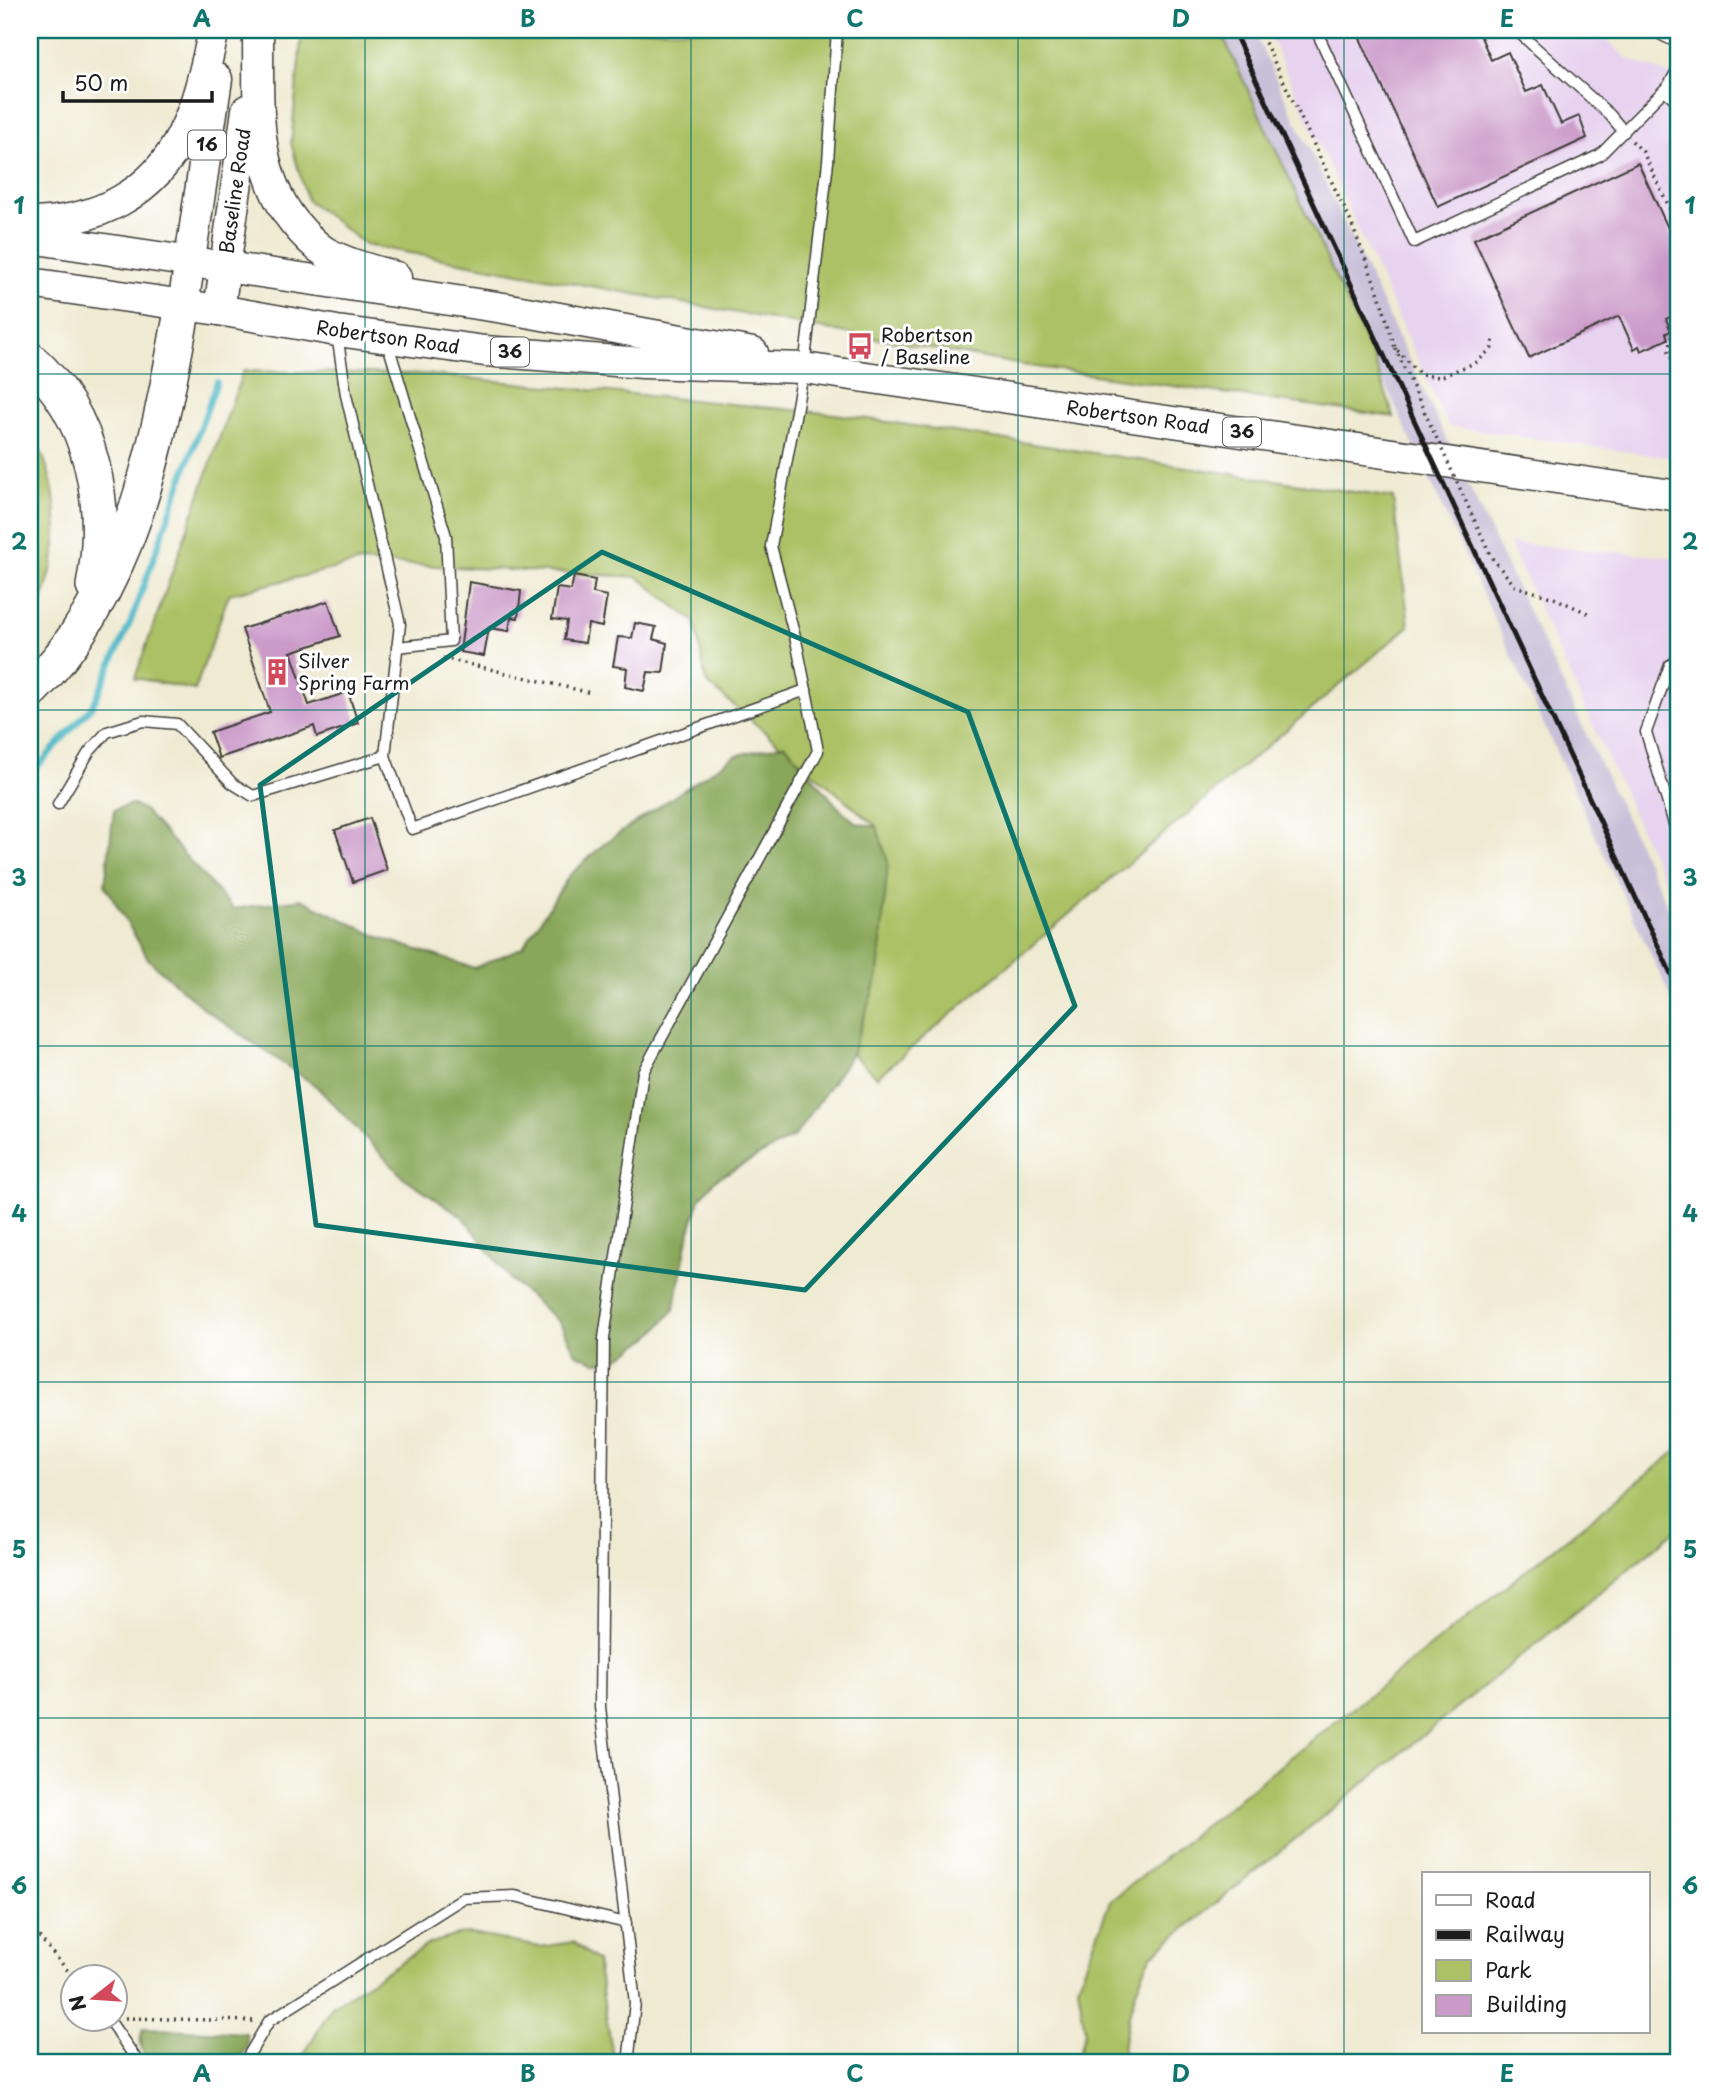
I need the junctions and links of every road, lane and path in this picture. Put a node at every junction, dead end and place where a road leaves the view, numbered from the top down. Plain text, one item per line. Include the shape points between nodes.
1 (214, 30) edge
2 (225, 30) edge
3 (837, 30) edge
4 (1259, 30) edge
5 (1316, 30) edge
6 (1516, 30) edge
7 (1666, 30) edge
8 (258, 33) edge
9 (1679, 36) edge
10 (1679, 67) edge
11 (1665, 90) junction
12 (1679, 103) edge
13 (1624, 132) junction
14 (30, 223) edge
15 (1679, 228) edge
16 (30, 238) edge
17 (190, 261) junction
18 (225, 268) junction
19 (30, 283) edge
20 (183, 306) junction
21 (504, 308) junction
22 (219, 310) junction
23 (337, 331) junction
24 (1679, 334) edge
25 (386, 337) junction
26 (1494, 337) dead end
27 (1395, 348) junction
28 (30, 360) edge
29 (804, 368) junction
30 (1679, 376) edge
31 (1679, 496) edge
32 (1592, 615) dead end
33 (81, 629) junction
34 (397, 647) junction
35 (436, 656) dead end
36 (1679, 660) edge
37 (30, 691) edge
38 (806, 691) junction
39 (591, 693) dead end
40 (385, 756) junction
41 (58, 804) dead end
42 (1679, 840) edge
43 (626, 1923) junction
44 (30, 1926) edge
45 (62, 1964) edge
46 (130, 2018) edge
47 (269, 2021) junction
48 (119, 2034) edge
49 (139, 2063) edge
50 (244, 2063) edge
51 (628, 2063) edge

1 - 14 main road via 183,134 149,180 95,214
2 - 17 main road, Baseline Road / 16
3 - 29 lane via 828,162
4 - 27 path via 1350,220
5 - 13 lane via 1414,242 1600,155
6 - 13 lane
7 - 9 street
8 - 18 main road, Baseline Road / 16
8 - 21 main road via 265,166 281,202 302,231 343,261
10 - 11 lane
11 - 12 lane
11 - 13 lane
13 - 15 path via 1643,152
16 - 17 main road, Robertson Road
17 - 18 main road, Robertson Road / 36
17 - 20 main road, Baseline Road / 16
18 - 21 main road, Robertson Road / 36
18 - 22 main road, Baseline Road / 16
19 - 20 main road, Robertson Road
20 - 22 main road, Robertson Road
20 - 33 highway via 145,486 119,557
21 - 29 main road, Robertson Road / 36 via 741,349
22 - 23 main road, Robertson Road / 36
23 - 25 main road, Robertson Road / 36
23 - 34 lane via 346,395 400,624
24 - 30 path via 1672,337 1669,352
25 - 29 main road, Robertson Road / 36 via 485,351 643,363
25 - 34 lane via 446,536 450,641
26 - 27 path via 1492,348 1477,362 1440,377 1421,375
27 - 32 path, bridge via 1492,558 1515,586
28 - 33 highway via 71,411 95,474 99,561
29 - 31 main road, Robertson Road / 36
29 - 38 lane via 771,546
33 - 37 highway
34 - 40 lane
35 - 39 path
36 - 42 lane via 1670,665 1646,732
38 - 40 lane via 412,829
38 - 43 lane via 818,751 643,1072 604,1338 600,1707
40 - 41 lane via 253,796 232,783 177,724 143,721 107,732 89,752
43 - 47 lane via 515,1896 463,1898
43 - 51 lane via 635,2003
44 - 45 path
46 - 47 path
47 - 50 lane
48 - 49 lane

